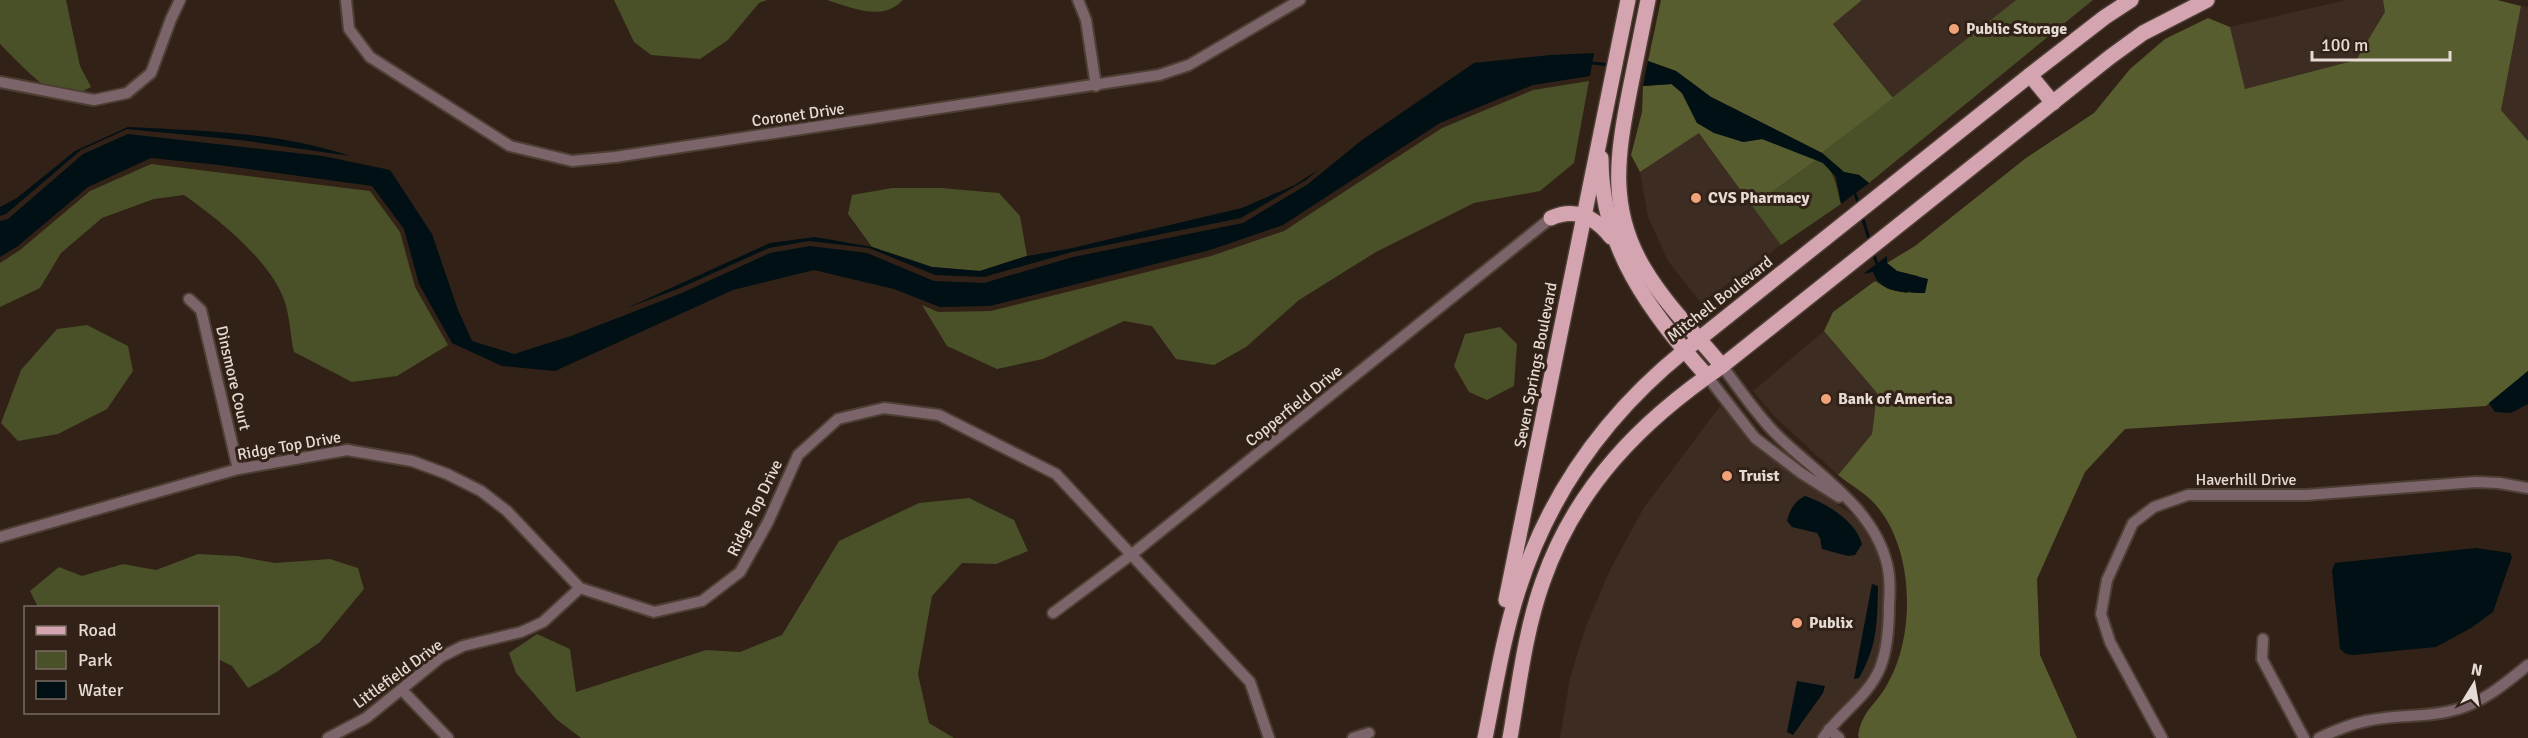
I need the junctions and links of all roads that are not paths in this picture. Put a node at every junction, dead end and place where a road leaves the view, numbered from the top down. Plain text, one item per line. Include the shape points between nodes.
1 (180, 0) edge
2 (346, 0) edge
3 (1078, 0) edge
4 (1300, 0) edge
5 (1628, 0) edge
6 (1648, 0) edge
7 (2131, 0) edge
8 (2207, 0) edge
9 (2030, 75) junction
10 (0, 82) edge
11 (1096, 86) junction
12 (2053, 103) junction
13 (1601, 137) junction
14 (1590, 181) junction
15 (1583, 216) junction
16 (1551, 218) junction
17 (1615, 242) junction
18 (189, 299) dead end
19 (1700, 339) junction
20 (1684, 351) junction
21 (1722, 366) junction
22 (1707, 376) junction
23 (238, 470) junction
24 (2528, 488) edge
25 (1857, 509) junction
26 (0, 537) edge
27 (1131, 555) junction
28 (580, 588) junction
29 (1053, 613) dead end
30 (2263, 639) dead end
31 (2528, 665) edge
32 (402, 690) junction
33 (1369, 733) dead end
34 (1826, 734) edge
35 (328, 738) edge
36 (448, 738) edge
37 (1269, 738) edge
38 (1353, 738) edge
39 (1483, 738) edge
40 (1510, 738) edge
41 (1839, 738) edge
42 (2162, 738) edge
43 (2304, 738) edge
44 (2319, 738) edge

1 - 10 street via 151,73 127,93 94,100
2 - 11 street, Coronet Drive via 349,29 370,57 510,146 572,161
3 - 11 street via 1086,20
4 - 11 street, Coronet Drive via 1189,65 1159,75
5 - 13 main road, Seven Springs Boulevard
6 - 19 main road via 1620,140 1619,198 1639,259
7 - 9 main road, Mitchell Boulevard
8 - 12 main road via 2143,33
9 - 12 main road
9 - 19 main road, Mitchell Boulevard
12 - 21 main road
13 - 14 main road, Seven Springs Boulevard
13 - 17 main road via 1604,201
14 - 15 main road, Seven Springs Boulevard
14 - 16 main road
15 - 16 main road via 1565,213
15 - 17 main road via 1598,222
15 - 39 main road, Seven Springs Boulevard
16 - 27 street, Copperfield Drive
17 - 20 main road via 1642,294
18 - 23 street, Dinsmore Court via 201,310
19 - 20 main road, Mitchell Boulevard
19 - 21 main road
20 - 22 main road
20 - 39 main road, Mitchell Boulevard via 1648,380 1608,424 1580,459 1548,513 1517,593
21 - 22 main road
21 - 25 street via 1776,434
22 - 25 street via 1755,438
22 - 40 main road via 1631,440 1579,503 1542,582
23 - 26 street, Ridge Top Drive
23 - 28 street, Ridge Top Drive via 347,450 412,461 482,491 507,511
24 - 42 street, Haverhill Drive via 2476,482 2306,495 2188,495 2154,507 2133,523 2107,579 2101,614 2110,642
25 - 34 street via 1879,541 1888,565 1886,645 1871,685
27 - 28 street, Ridge Top Drive via 1056,474 939,415 884,408 838,419 798,455 740,572 702,601 654,612
27 - 29 street, Copperfield Drive
27 - 37 street, Ridge Top Drive via 1250,682
28 - 32 street, Littlefield Drive via 543,622 463,646 441,657
30 - 43 street via 2262,659
31 - 44 street via 2494,692 2459,709 2422,717 2373,719
32 - 35 street, Littlefield Drive via 366,718
32 - 36 street
33 - 38 street
34 - 41 street

